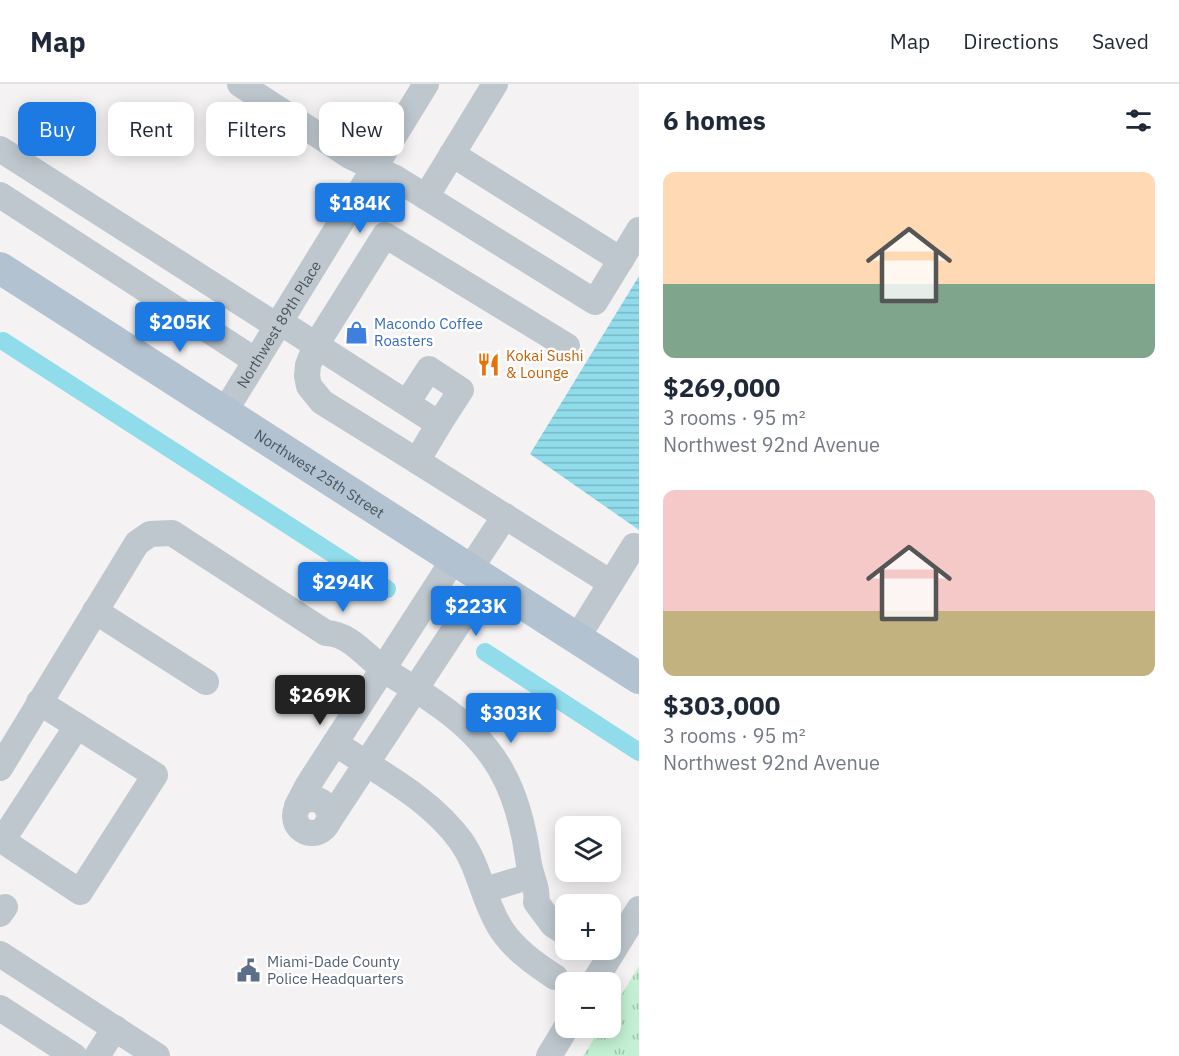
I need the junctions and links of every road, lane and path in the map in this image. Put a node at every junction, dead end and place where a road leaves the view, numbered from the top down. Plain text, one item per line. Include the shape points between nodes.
1 (240, 84) edge
2 (426, 84) edge
3 (495, 84) edge
4 (0, 149) edge
5 (453, 154) junction
6 (375, 169) junction
7 (0, 195) edge
8 (426, 197) junction
9 (639, 230) edge
10 (621, 260) junction
11 (0, 268) edge
12 (278, 324) junction
13 (316, 345) junction
14 (567, 346) dead end
15 (256, 361) junction
16 (407, 403) junction
17 (225, 411) junction
18 (440, 424) junction
19 (417, 461) junction
20 (505, 516) junction
21 (634, 546) dead end
22 (470, 569) junction
23 (611, 583) junction
24 (95, 611) junction
25 (577, 638) junction
26 (403, 639) junction
27 (436, 659) junction
28 (384, 669) junction
29 (639, 678) edge
30 (206, 682) dead end
31 (416, 690) junction
32 (39, 702) junction
33 (77, 726) junction
34 (334, 744) junction
35 (368, 765) junction
36 (0, 768) edge
37 (1, 840) edge
38 (534, 885) junction
39 (485, 890) junction
40 (555, 909) edge
41 (639, 909) edge
42 (555, 926) edge
43 (621, 931) edge
44 (0, 954) edge
45 (555, 977) dead end
46 (0, 1008) edge
47 (115, 1028) junction
48 (560, 1038) edge
49 (74, 1056) edge
50 (98, 1056) edge
51 (158, 1056) edge
52 (549, 1056) edge

1 - 6 street
2 - 6 street, Northwest 89th Place
3 - 5 street
4 - 12 street
5 - 8 street
5 - 10 street
6 - 8 street
6 - 12 street, Northwest 89th Place
7 - 15 street
8 - 10 street via 595,302
9 - 10 street
11 - 17 main road, Northwest 25th Street
12 - 13 street
12 - 15 street, Northwest 89th Place
13 - 14 street via 385,235
13 - 16 street
13 - 19 street via 307,376 314,395
15 - 17 street, Northwest 89th Place
16 - 18 street
16 - 18 street via 429,369 461,390
17 - 22 main road, Northwest 25th Street
18 - 19 street
19 - 20 street
20 - 22 street
20 - 23 street
21 - 23 street
22 - 25 main road, Northwest 25th Street
22 - 26 street
22 - 27 street
23 - 25 street
24 - 28 street via 137,543 150,534 165,532 326,633 329,642 359,663
24 - 30 street
24 - 32 street
25 - 29 main road, Northwest 25th Street
26 - 27 street
26 - 28 street
27 - 31 street
28 - 31 street
28 - 34 street
31 - 35 street
31 - 38 street via 465,724 503,772 521,815
32 - 33 street
32 - 36 street
33 - 37 street
33 - 37 street via 155,775 80,892
34 - 35 street
34 - 35 street via 297,806 306,800 322,802 328,811 328,822
35 - 39 street via 446,822 469,853
38 - 39 street
38 - 40 street
38 - 42 street via 536,902
39 - 45 street via 496,919 510,940
41 - 43 street
44 - 47 street
46 - 49 street
47 - 50 street
47 - 51 street
48 - 52 street

